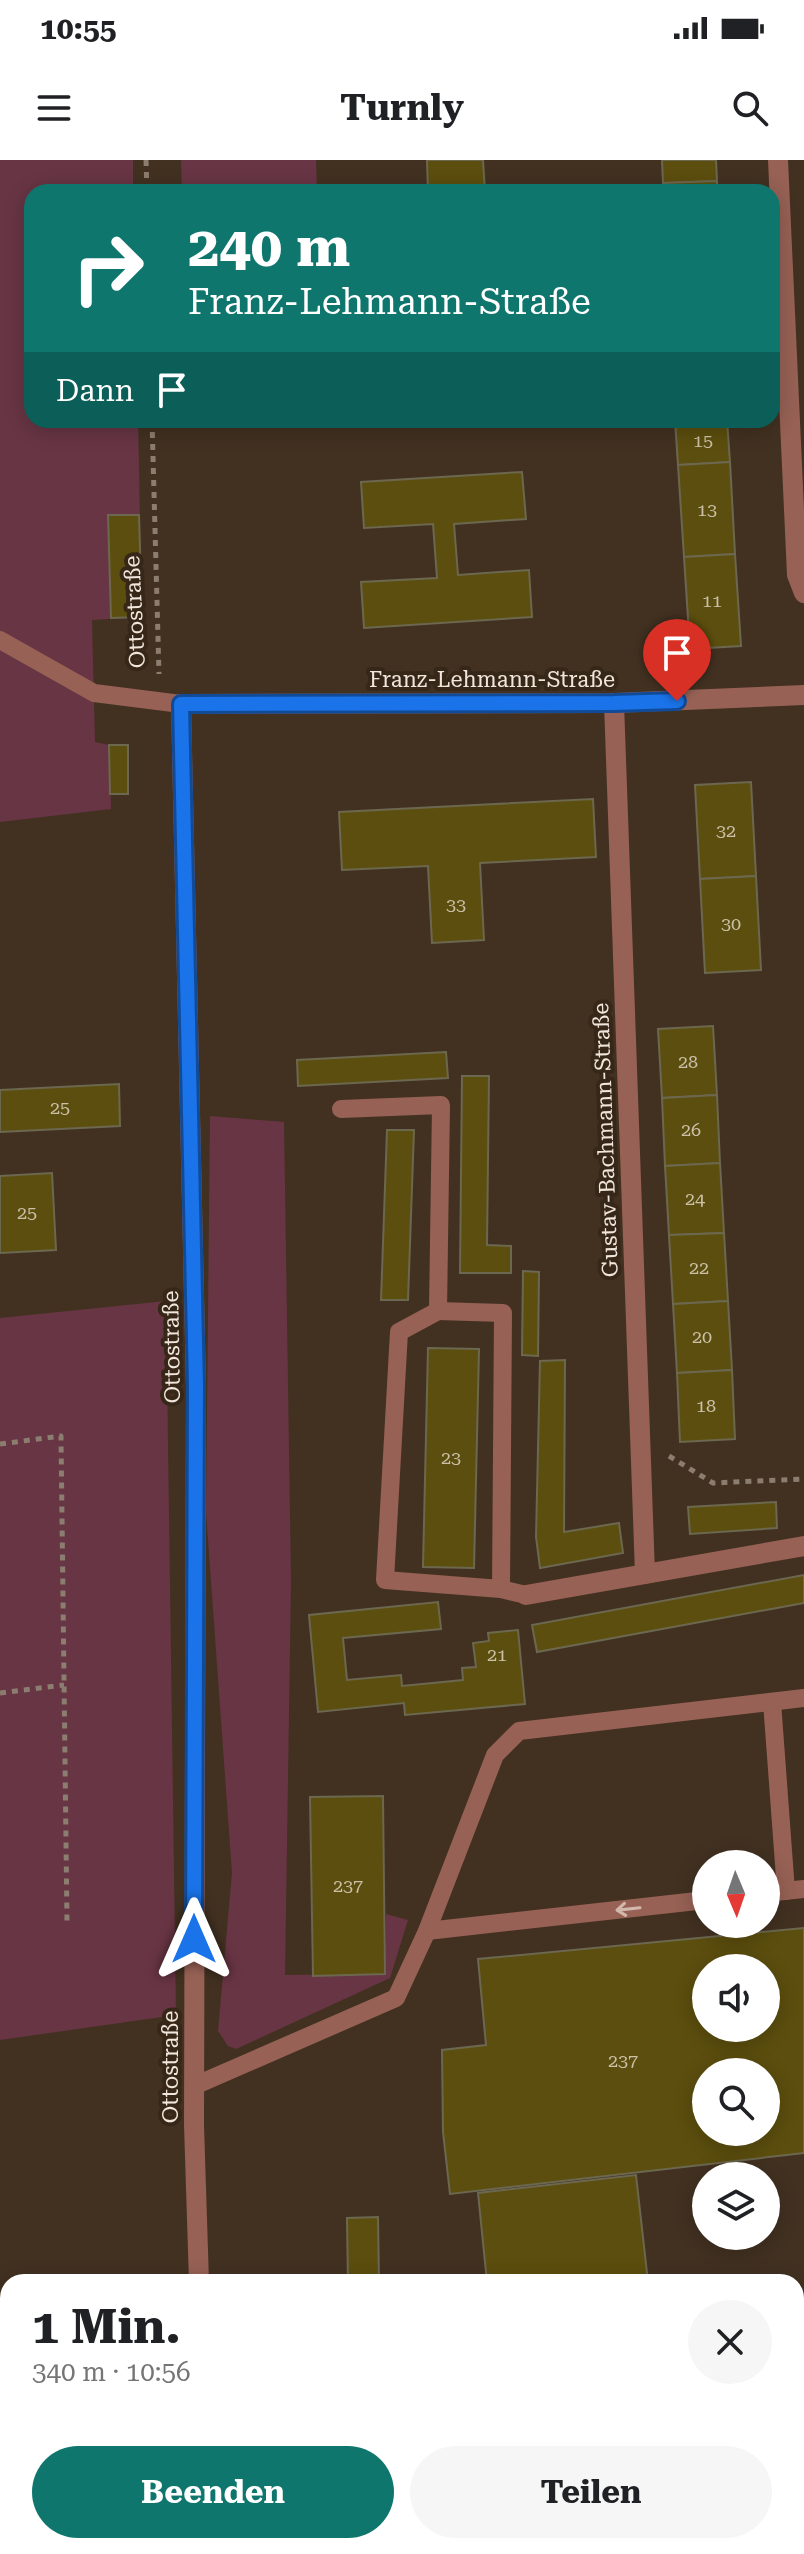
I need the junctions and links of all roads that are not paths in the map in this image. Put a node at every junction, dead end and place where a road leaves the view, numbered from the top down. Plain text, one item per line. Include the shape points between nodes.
1 (778, 160) edge
2 (779, 184) edge
3 (780, 195) edge
4 (802, 581) edge
5 (0, 640) edge
6 (804, 695) edge
7 (614, 703) junction
8 (181, 704) junction
9 (341, 1109) dead end
10 (438, 1311) junction
11 (804, 1546) edge
12 (645, 1574) junction
13 (501, 1589) junction
14 (526, 1595) joint
15 (804, 1698) edge
16 (772, 1702) junction
17 (795, 1890) edge
18 (692, 1902) edge
19 (427, 1931) junction
20 (194, 2086) junction
21 (199, 2274) edge

1 - 2 street
3 - 4 street
5 - 8 lane via 94,693
6 - 7 street, Franz-Lehmann-Straße
7 - 8 street, Franz-Lehmann-Straße
7 - 12 street, Gustav-Bachmann-Straße
8 - 20 street, Ottostraße via 196,1386
9 - 10 lane via 441,1105
10 - 13 lane via 503,1313
10 - 13 lane via 399,1332 385,1580
11 - 12 street
12 - 14 street
13 - 14 lane
15 - 16 lane
16 - 17 lane
16 - 19 lane via 519,1731 495,1755
18 -> 19 lane
19 - 20 lane via 396,1998
20 - 21 street, Ottostraße

